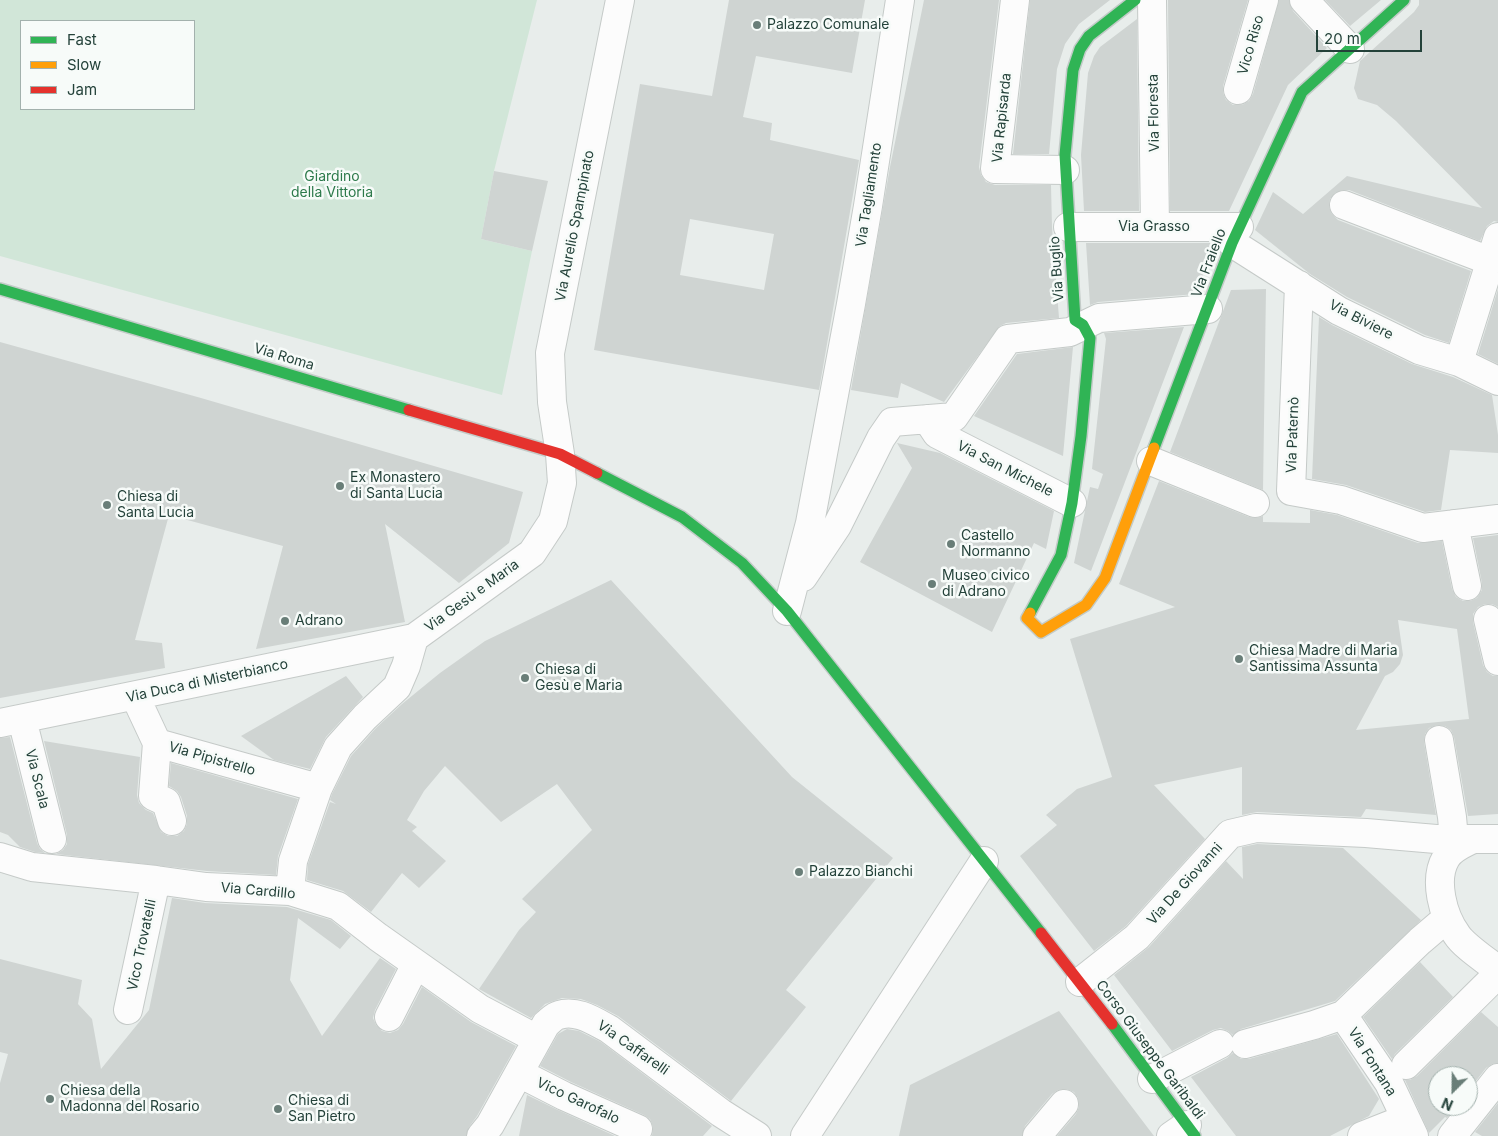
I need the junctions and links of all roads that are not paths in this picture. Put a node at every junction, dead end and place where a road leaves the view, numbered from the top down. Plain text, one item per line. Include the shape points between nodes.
1 (620, 0) edge
2 (900, 0) edge
3 (1015, 0) edge
4 (1134, 0) edge
5 (1152, 0) edge
6 (1264, 0) edge
7 (1304, 0) edge
8 (1404, 0) edge
9 (1350, 49) junction
10 (1238, 90) dead end
11 (1065, 170) junction
12 (1344, 205) dead end
13 (1068, 227) junction
14 (1155, 227) junction
15 (1236, 235) junction
16 (1494, 249) edge
17 (1299, 285) junction
18 (0, 289) edge
19 (1208, 309) junction
20 (1082, 325) junction
21 (1459, 362) junction
22 (1498, 381) edge
23 (940, 423) junction
24 (560, 454) junction
25 (1151, 461) junction
26 (1072, 503) junction
27 (1255, 503) dead end
28 (1498, 519) edge
29 (1454, 524) junction
30 (1105, 578) joint
31 (1467, 586) dead end
32 (789, 603) junction
33 (1488, 619) dead end
34 (414, 638) junction
35 (1498, 661) edge
36 (135, 696) junction
37 (11, 721) edge
38 (1439, 740) dead end
39 (157, 743) junction
40 (318, 788) junction
41 (172, 821) dead end
42 (1469, 833) edge
43 (52, 839) dead end
44 (0, 857) edge
45 (984, 861) junction
46 (156, 880) junction
47 (290, 891) junction
48 (1447, 918) junction
49 (416, 964) junction
50 (1498, 972) edge
51 (1080, 982) junction
52 (128, 1010) dead end
53 (1343, 1015) junction
54 (389, 1017) dead end
55 (537, 1039) junction
56 (1406, 1065) dead end
57 (519, 1073) junction
58 (1498, 1078) edge
59 (1152, 1079) junction
60 (1064, 1104) dead end
61 (1409, 1127) edge
62 (638, 1129) dead end
63 (490, 1132) edge
64 (1184, 1132) edge
65 (756, 1136) edge
66 (805, 1136) edge
67 (1037, 1136) edge
68 (1362, 1136) edge
69 (1452, 1136) edge

1 - 24 street, Via Aurelio Spampinato via 550,353 552,402
2 - 32 street, Via Tagliamento via 868,206 810,523
3 - 11 street, Via Rapisarda via 994,169
4 - 11 street, Via Buglio via 1089,36 1080,49 1073,70
5 - 14 street, Via Floresta
6 - 10 street, Vico Riso
7 - 9 street
8 - 9 street, Via Fraiello
9 - 15 street, Via Fraiello via 1302,92
11 - 13 street, Via Buglio
12 - 16 street
13 - 14 street, Via Grasso
13 - 20 street, Via Buglio via 1076,320
14 - 15 street, Via Grasso
15 - 17 street, Via Biviere
15 - 19 street, Via Fraiello
16 - 21 street
17 - 21 street, Via Biviere via 1339,311 1419,350
17 - 29 street, Via Paternò via 1291,491 1341,500 1423,528
18 - 24 street, Via Roma
19 - 20 street via 1099,318
19 - 25 street, Via Fraiello
20 - 23 street via 1070,332 1008,340
20 - 26 street, Via Buglio via 1090,338
21 - 22 street, Via Biviere
23 - 26 street, Via San Michele
23 - 32 street via 892,422 837,526
24 - 32 street, Via Roma via 682,517
24 - 34 street, Via Gesù e Maria via 562,483 553,521 532,553
25 - 27 street
25 - 30 street, Via Fraiello
26 - 30 street, Via Buglio via 1061,555 1027,618 1041,632 1086,604
28 - 29 street, Via Paternò
29 - 31 street
32 - 45 street, Corso Giuseppe Garibaldi
33 - 35 street
34 - 36 street, Via Duca di Misterbianco
34 - 40 street, Via Gesù e Maria via 397,687 338,747
36 - 37 street, Via Duca di Misterbianco
36 - 39 street, Via Pipistrello
37 - 43 street, Via Scala
38 - 42 street
39 - 40 street, Via Pipistrello
39 - 41 street via 153,796 166,802
40 - 47 street, Via Gesù e Maria via 293,861
42 - 48 street via 1446,858 1440,875
42 - 51 street, Via De Giovanni via 1436,839 1256,828 1230,834 1137,938
44 - 46 street, Via Cardillo via 32,867
45 - 51 street, Corso Giuseppe Garibaldi
45 - 66 street
46 - 47 street, Via Cardillo via 206,887
46 - 52 street, Vico Trovatelli
47 - 49 street, Via Cardillo via 338,906
48 - 50 street via 1457,937
48 - 53 street
49 - 54 street
49 - 55 street, Via Cardillo via 480,1009
50 - 56 street
51 - 59 street, Corso Giuseppe Garibaldi
53 - 59 street via 1233,1044
53 - 61 street, Via Fontana via 1389,1083
55 - 57 street, Via Caffarelli
55 - 65 street, Via Caffarelli via 546,1024 557,1015 571,1013 591,1019 609,1028
57 - 62 street, Vico Garofalo
57 - 63 street, Via Caffarelli
58 - 69 street
59 - 64 street, Corso Giuseppe Garibaldi
60 - 67 street
61 - 68 street

